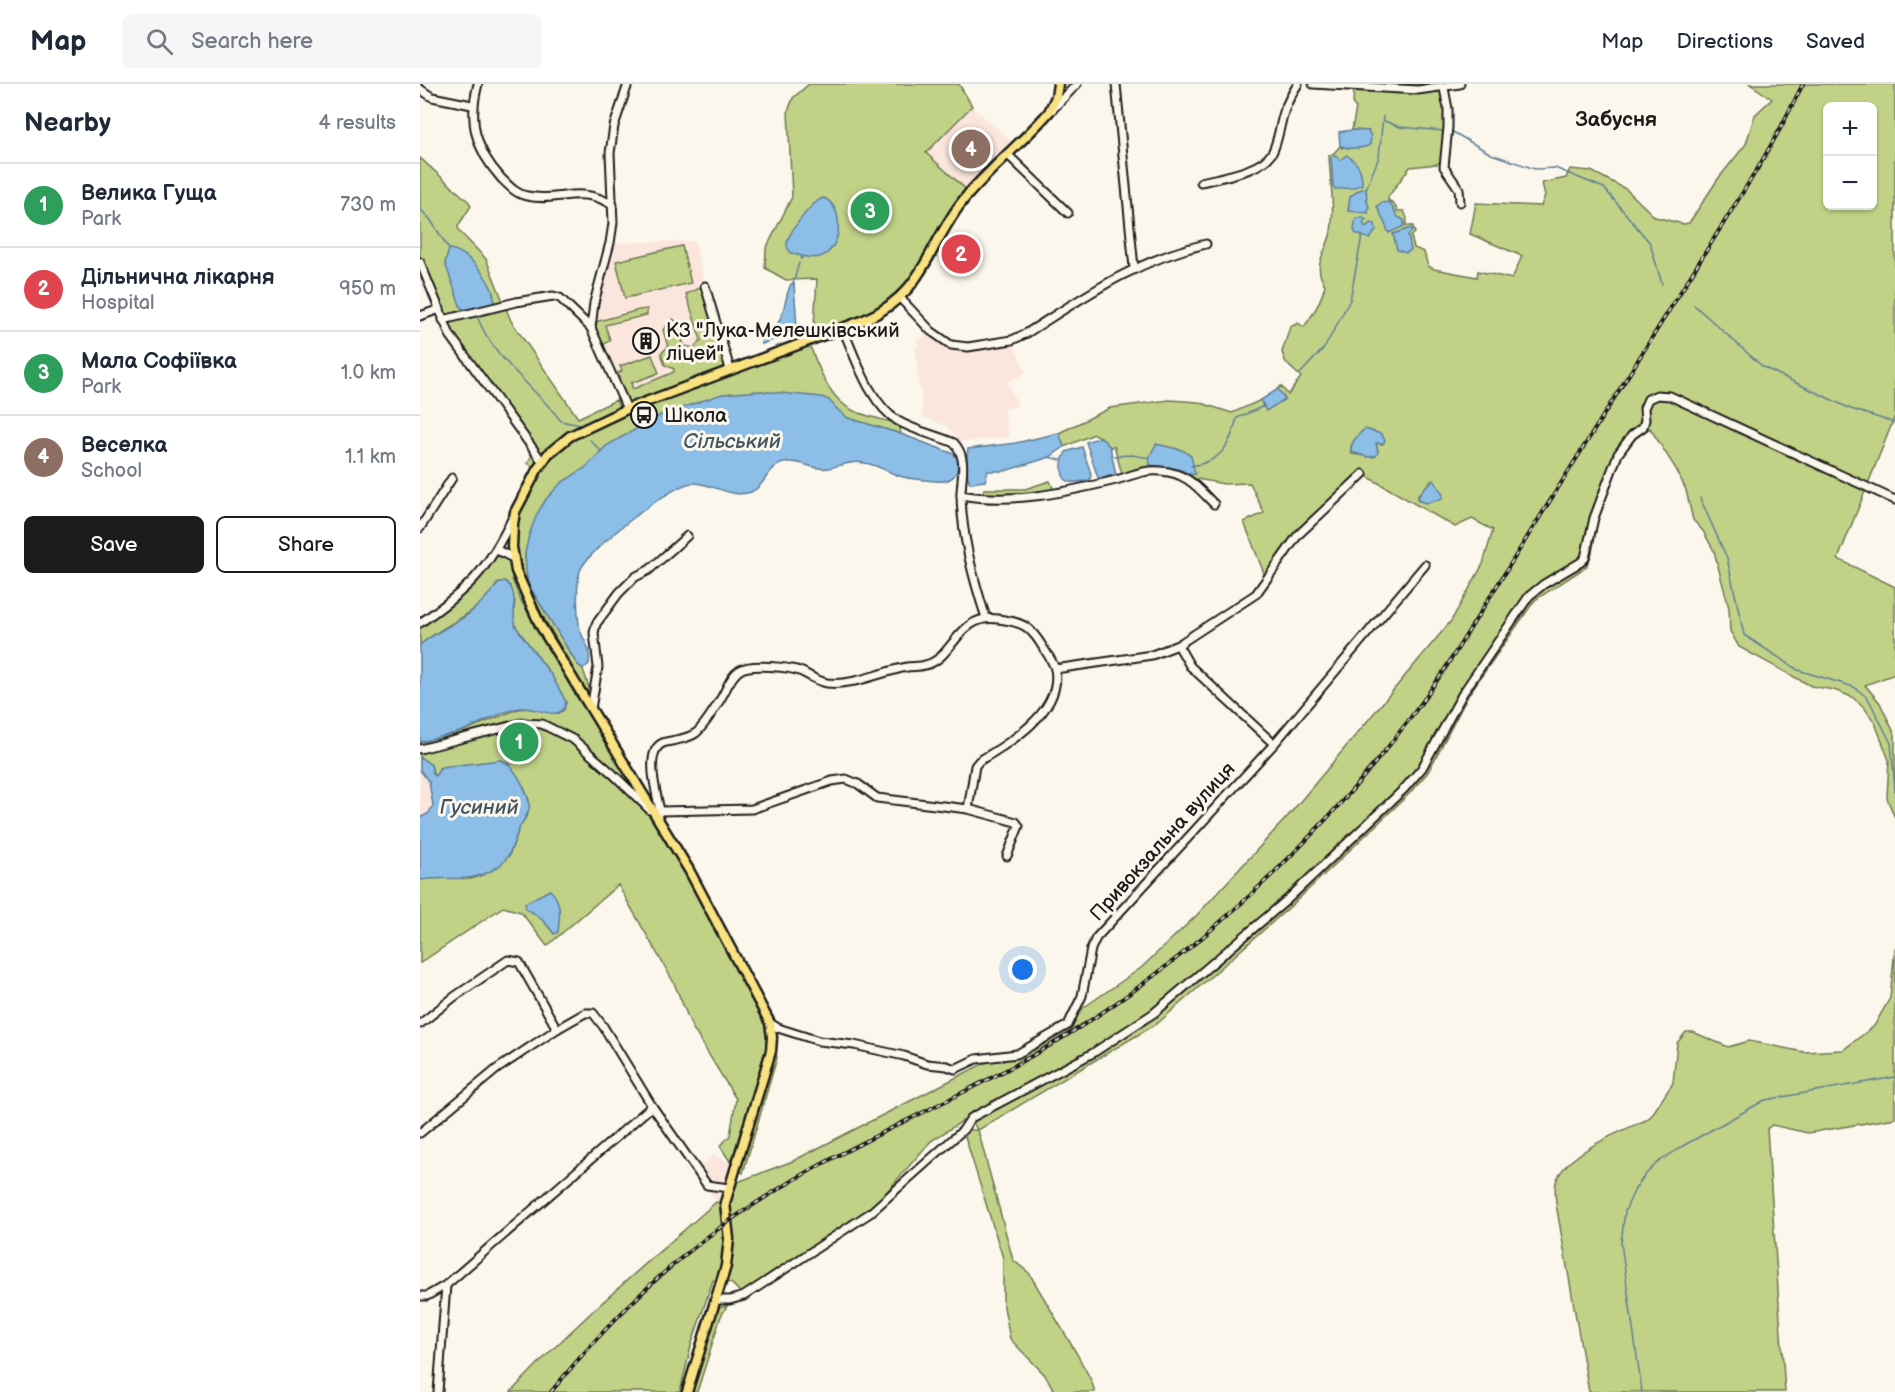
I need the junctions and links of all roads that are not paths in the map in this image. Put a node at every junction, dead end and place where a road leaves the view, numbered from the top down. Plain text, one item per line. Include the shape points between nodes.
1 (478, 84) edge
2 (628, 84) edge
3 (1058, 84) edge
4 (1077, 84) edge
5 (1116, 84) edge
6 (1298, 84) edge
7 (1313, 84) edge
8 (1460, 84) edge
9 (1444, 88) junction
10 (420, 89) edge
11 (472, 105) junction
12 (1050, 112) junction
13 (1007, 154) junction
14 (1201, 182) dead end
15 (1460, 202) dead end
16 (613, 205) junction
17 (1068, 213) dead end
18 (1206, 244) dead end
19 (420, 262) edge
20 (1134, 268) junction
21 (705, 286) dead end
22 (900, 298) junction
23 (440, 309) junction
24 (420, 316) edge
25 (443, 320) junction
26 (842, 327) junction
27 (591, 328) junction
28 (730, 369) junction
29 (627, 409) junction
30 (542, 461) junction
31 (1363, 474) dead end
32 (452, 478) dead end
33 (961, 495) junction
34 (1895, 500) edge
35 (1214, 504) dead end
36 (515, 512) junction
37 (420, 528) edge
38 (687, 536) dead end
39 (497, 550) junction
40 (513, 558) junction
41 (1425, 565) dead end
42 (986, 618) junction
43 (420, 623) edge
44 (1178, 645) junction
45 (1055, 669) junction
46 (591, 709) junction
47 (1274, 744) junction
48 (420, 749) edge
49 (968, 809) junction
50 (658, 813) junction
51 (1008, 856) dead end
52 (770, 1023) junction
53 (420, 1024) edge
54 (556, 1029) junction
55 (652, 1107) junction
56 (420, 1133) edge
57 (729, 1188) junction
58 (446, 1285) junction
59 (420, 1296) edge
60 (715, 1300) junction
61 (438, 1392) edge
62 (687, 1392) edge

1 - 11 street
2 - 16 street via 610,153
3 - 12 main road
4 - 12 street
5 - 20 street
6 - 14 street via 1266,160 1237,173
7 - 9 street via 1410,90
8 - 9 street
9 - 15 street via 1448,127 1443,164 1459,189
10 - 11 street via 432,97
11 - 16 street via 480,150 515,192 534,197 587,194
12 - 13 main road
13 - 17 street
13 - 22 main road via 959,205 916,280
16 - 27 street via 610,243
18 - 20 street
19 - 23 street
20 - 22 street via 1018,338 968,347 946,343
21 - 28 street
22 - 26 main road via 872,316
23 - 24 street
23 - 25 street
25 - 27 street via 553,296
25 - 30 street via 474,370
26 - 28 main road
26 - 33 street via 876,401 901,422 954,443 960,450
27 - 29 street
28 - 29 main road
29 - 30 main road via 570,436
30 - 36 main road
31 - 44 street via 1296,538 1256,594
32 - 37 street
33 - 35 street via 995,500 1027,498 1157,471 1191,480
33 - 42 street via 968,552
34 - 60 street via 1670,396 1648,399 1643,427 1618,454 1594,518 1585,558 1529,596 1463,693 1422,768 1404,789 1288,899 1154,1013 1094,1053 971,1118 963,1130 870,1213 744,1296
36 - 39 street
36 - 40 main road
38 - 46 street via 649,570 635,577 596,624 598,667
39 - 40 street
39 - 43 street via 466,588
40 - 46 main road via 540,625
41 - 47 street, Привокзальна вулиця
42 - 45 street via 1033,630
42 - 50 street via 963,630 935,662 855,681 827,683 785,667 740,669 695,734 656,747 652,761
44 - 45 street via 1152,655
44 - 47 street via 1190,666
45 - 49 street via 1054,690 1041,714 1017,738 975,766
46 - 50 main road
47 - 52 street, Привокзальна вулиця via 1096,938 1082,996 1068,1025 1029,1049 976,1059 955,1069 874,1049 819,1041
48 - 50 street via 522,723 542,724 574,740
49 - 50 street via 877,798 846,779 752,809
49 - 51 street via 1016,822 1019,826
50 - 52 main road
52 - 57 main road via 771,1051
53 - 54 street via 508,960 519,962
54 - 55 street via 585,1013 593,1013
54 - 56 street via 497,1069
55 - 57 street via 707,1185
55 - 58 street
57 - 60 main road via 724,1209 728,1251
58 - 59 street
58 - 61 street
60 - 62 main road

